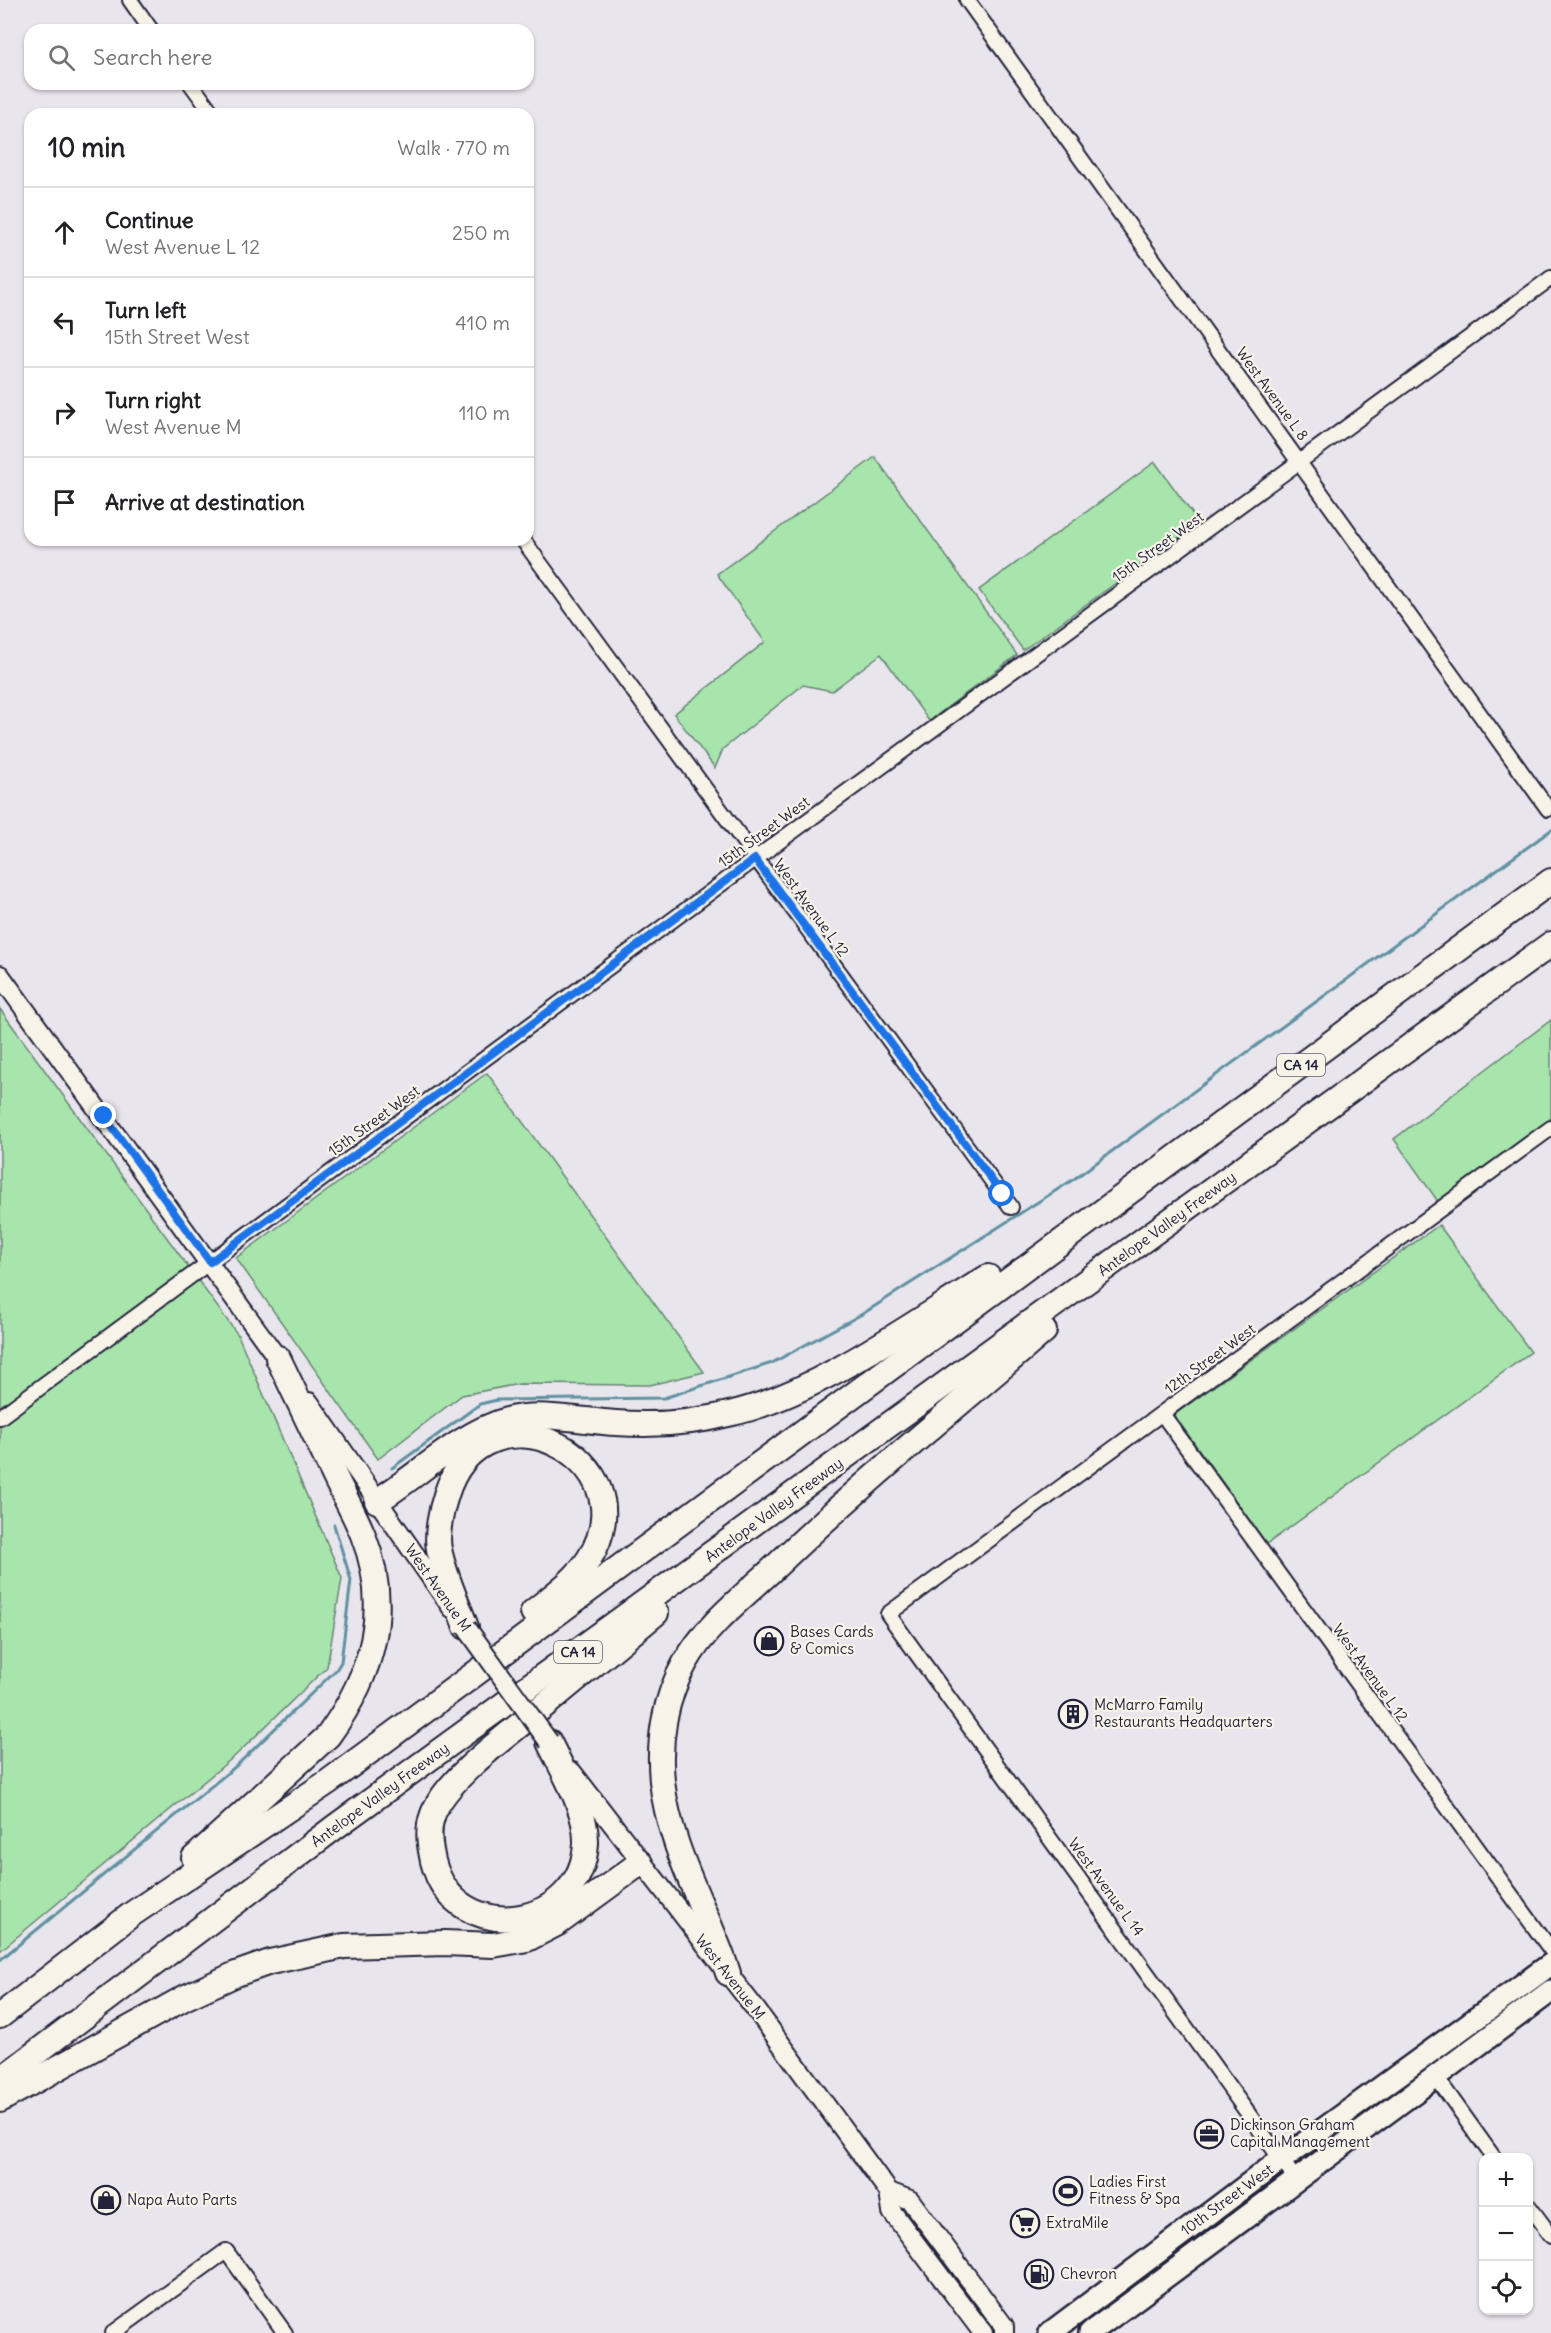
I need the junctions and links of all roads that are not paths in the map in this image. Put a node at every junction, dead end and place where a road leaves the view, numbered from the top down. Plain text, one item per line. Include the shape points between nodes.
1 (130, 0) edge
2 (967, 0) edge
3 (147, 24) edge
4 (195, 90) edge
5 (209, 108) edge
6 (1551, 279) edge
7 (1301, 463) junction
8 (527, 546) edge
9 (1548, 809) dead end
10 (755, 859) junction
11 (1551, 881) edge
12 (1551, 944) edge
13 (0, 975) edge
14 (1551, 1128) edge
15 (1011, 1207) dead end
16 (1160, 1229) junction
17 (1050, 1249) junction
18 (210, 1262) junction
19 (278, 1358) junction
20 (1163, 1415) junction
21 (0, 1417) edge
22 (806, 1487) junction
23 (377, 1502) junction
24 (888, 1614) joint
25 (466, 1627) junction
26 (549, 1742) junction
27 (328, 1782) junction
28 (640, 1863) junction
29 (132, 1914) junction
30 (1551, 1950) edge
31 (1551, 1965) edge
32 (728, 1973) junction
33 (1551, 1991) edge
34 (0, 2016) edge
35 (1436, 2077) junction
36 (0, 2080) edge
37 (0, 2100) edge
38 (1491, 2153) edge
39 (1282, 2160) junction
40 (1296, 2180) junction
41 (889, 2192) junction
42 (1529, 2207) edge
43 (1551, 2236) edge
44 (113, 2333) edge
45 (285, 2333) edge
46 (983, 2333) edge
47 (1004, 2333) edge
48 (1050, 2333) edge
49 (1090, 2333) edge

1 - 3 street
2 - 7 street, West Avenue L 8
4 - 5 street
6 - 7 street, 15th Street West
7 - 9 street, West Avenue L 8
7 - 10 street, 15th Street West
8 - 10 street, West Avenue L 12
10 - 15 street, West Avenue L 12
10 - 18 street, 15th Street West
11 - 17 highway, CA 14
12 - 16 highway, Antelope Valley Freeway / CA 14
13 - 18 main road, West Avenue M
14 - 20 street, 12th Street West
16 - 22 highway, Antelope Valley Freeway / CA 14
16 - 32 highway via 828,1516 721,1618 686,1661 667,1705 662,1731 662,1781 676,1844
17 - 23 highway via 1008,1265 813,1383 772,1400 712,1418 658,1425 533,1417 509,1420 484,1428
17 - 27 highway, CA 14
18 - 19 main road, West Avenue M
18 - 21 street, 15th Street West
19 - 23 main road, West Avenue M
19 - 29 highway via 363,1535 376,1590 372,1650 356,1692 328,1736
20 - 24 street, 12th Street West
20 - 30 street, West Avenue L 12
22 - 26 highway via 450,1787 432,1816 429,1844 437,1877 465,1907 482,1915 514,1919 548,1907 570,1888 581,1868 586,1843 583,1819
22 - 36 highway, Antelope Valley Freeway / CA 14 via 335,1827
23 - 25 main road, West Avenue M
24 - 39 street, West Avenue L 14
25 - 26 main road, West Avenue M, bridge
25 - 27 highway via 438,1548 449,1484 459,1466 485,1444 521,1435 553,1441 579,1459 599,1491 600,1534 589,1559 571,1581
26 - 28 main road, West Avenue M
27 - 29 highway, CA 14
28 - 32 main road, West Avenue M
28 - 37 highway via 558,1923 527,1939 493,1945 344,1946 279,1959 236,1974 186,1997
29 - 34 highway, CA 14
31 - 39 main road, 10th Street West
32 - 41 main road, West Avenue M
33 - 35 main road, 10th Street West
35 - 38 street
35 - 40 main road, 10th Street West
39 - 40 street, West Avenue L 14
39 - 48 main road, 10th Street West
40 - 49 main road, 10th Street West
41 - 46 main road, West Avenue M via 892,2212
41 - 47 main road, West Avenue M via 910,2200 1004,2326
42 - 43 street
44 - 45 street via 226,2251

